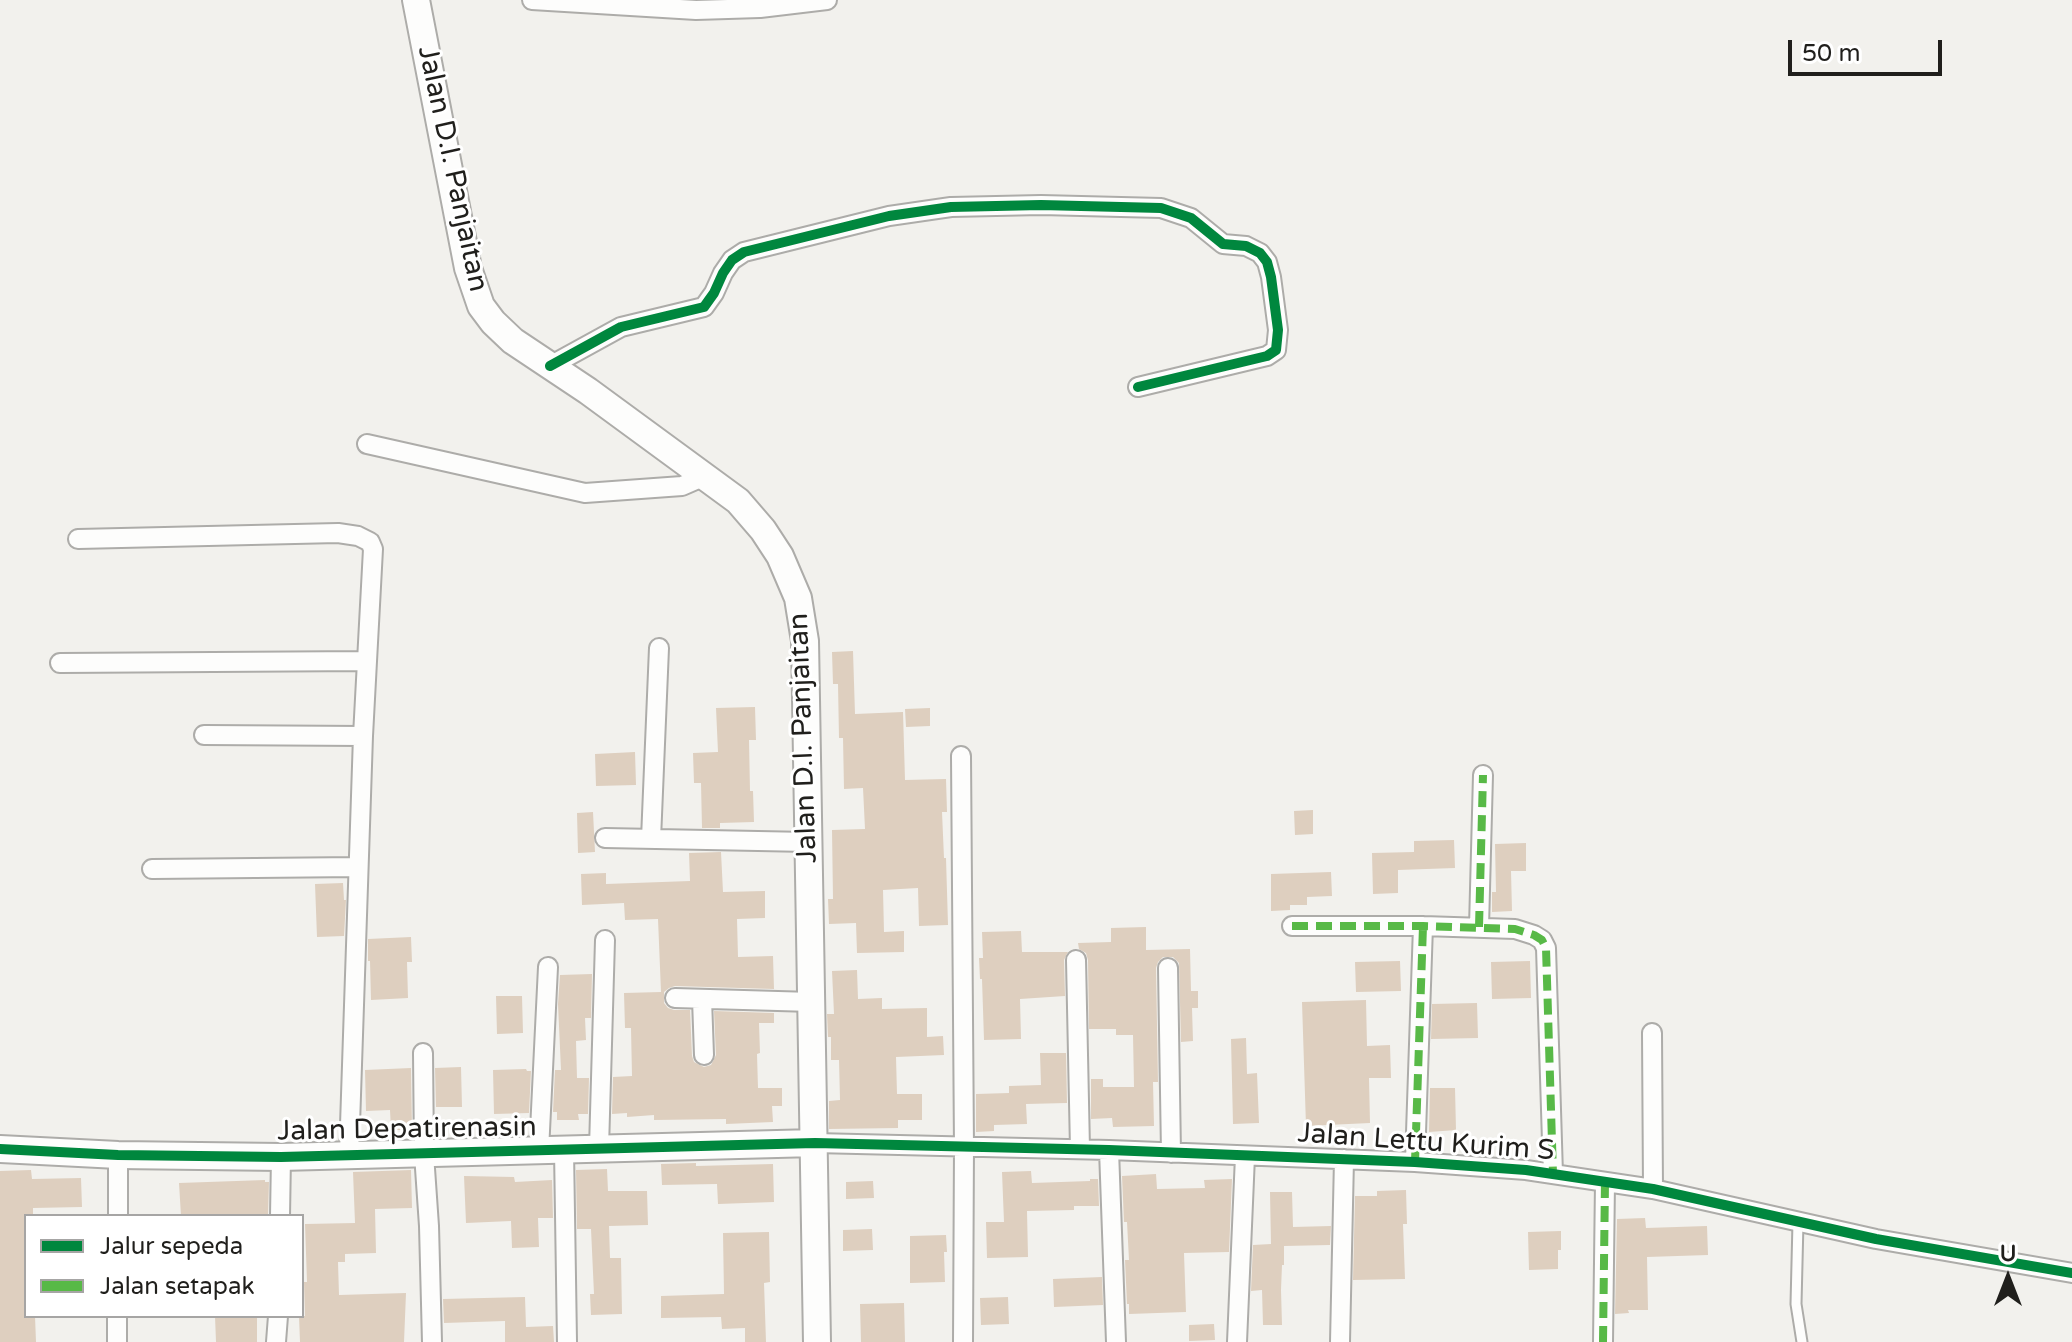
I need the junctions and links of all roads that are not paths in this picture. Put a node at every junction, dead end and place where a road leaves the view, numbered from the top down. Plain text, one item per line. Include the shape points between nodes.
1 (416, 0) edge
2 (532, 0) edge
3 (827, 0) edge
4 (550, 366) junction
5 (1138, 387) dead end
6 (367, 444) dead end
7 (705, 476) junction
8 (78, 539) dead end
9 (659, 648) dead end
10 (366, 661) junction
11 (60, 663) dead end
12 (204, 735) dead end
13 (363, 736) junction
14 (961, 756) dead end
15 (1483, 775) dead end
16 (605, 838) dead end
17 (651, 839) junction
18 (809, 842) junction
19 (358, 867) junction
20 (152, 869) dead end
21 (1292, 926) dead end
22 (1423, 926) junction
23 (1479, 927) junction
24 (605, 940) dead end
25 (1076, 960) dead end
26 (548, 967) dead end
27 (1168, 968) dead end
28 (675, 998) dead end
29 (702, 999) junction
30 (812, 1002) junction
31 (1652, 1033) dead end
32 (423, 1053) dead end
33 (704, 1055) dead end
34 (815, 1143) junction
35 (964, 1147) junction
36 (599, 1148) junction
37 (0, 1149) edge
38 (1080, 1149) junction
39 (1109, 1150) junction
40 (552, 1151) junction
41 (1171, 1153) junction
42 (424, 1154) junction
43 (118, 1155) junction
44 (349, 1155) junction
45 (1245, 1156) junction
46 (281, 1157) junction
47 (1344, 1159) junction
48 (1415, 1162) junction
49 (1553, 1174) junction
50 (1605, 1182) junction
51 (1653, 1189) junction
52 (118, 1214) edge
53 (280, 1214) edge
54 (1798, 1222) junction
55 (2072, 1273) edge
56 (117, 1318) edge
57 (278, 1318) edge
58 (117, 1342) edge
59 (276, 1342) edge
60 (432, 1342) edge
61 (567, 1342) edge
62 (817, 1342) edge
63 (963, 1342) edge
64 (1116, 1342) edge
65 (1237, 1342) edge
66 (1340, 1342) edge
67 (1603, 1342) edge
68 (1802, 1342) edge

1 - 4 main road, Jalan D.I. Panjaitan via 468,268 481,306 513,341
2 - 3 street via 696,10
4 - 5 street via 621,327 704,307 732,260 744,252 889,216 966,207 1161,208 1191,218 1223,244 1260,253 1271,277 1276,350
4 - 7 main road, Jalan D.I. Panjaitan
6 - 7 street via 585,493 682,486
7 - 18 main road, Jalan D.I. Panjaitan via 738,501 763,530 798,598 805,641
8 - 10 street via 358,536 373,549
9 - 17 street
10 - 11 street
10 - 13 street
12 - 13 street
13 - 19 street
14 - 35 street
15 - 23 street
16 - 17 street
17 - 18 street
18 - 30 main road, Jalan D.I. Panjaitan
19 - 20 street
19 - 44 street
21 - 22 street
22 - 23 street
22 - 48 street
23 - 49 street via 1515,929 1534,935 1546,948
24 - 36 street
25 - 38 street
26 - 40 street
27 - 41 street
28 - 29 street
29 - 30 street
29 - 33 street
30 - 34 main road, Jalan D.I. Panjaitan
31 - 51 street
32 - 42 street
34 - 35 street, Jalan Lettu Kurim S
34 - 36 main road, Jalan Depatirenasin
34 - 62 main road, Jalan D.I. Panjaitan
35 - 38 street, Jalan Lettu Kurim S
35 - 63 street
36 - 40 main road, Jalan Depatirenasin
37 - 43 main road, Jalan Depatirenasin
38 - 39 street, Jalan Lettu Kurim S
39 - 41 street, Jalan Lettu Kurim S
39 - 64 street
40 - 42 main road, Jalan Depatirenasin
40 - 61 street
41 - 45 street, Jalan Lettu Kurim S
42 - 44 main road, Jalan Depatirenasin
42 - 60 street
43 - 46 main road, Jalan Depatirenasin
43 - 52 street
44 - 46 main road, Jalan Depatirenasin
45 - 47 street, Jalan Lettu Kurim S
45 - 65 street
46 - 53 street
47 - 48 street, Jalan Lettu Kurim S
47 - 66 street
48 - 49 street, Jalan Lettu Kurim S
49 - 50 street, Jalan Lettu Kurim S
50 - 51 street, Jalan Lettu Kurim S
50 - 67 street
51 - 54 street, Jalan Lettu Kurim S
54 - 55 street, Jalan Lettu Kurim S
54 - 68 lane via 1796,1304
56 - 58 street
57 - 59 street

